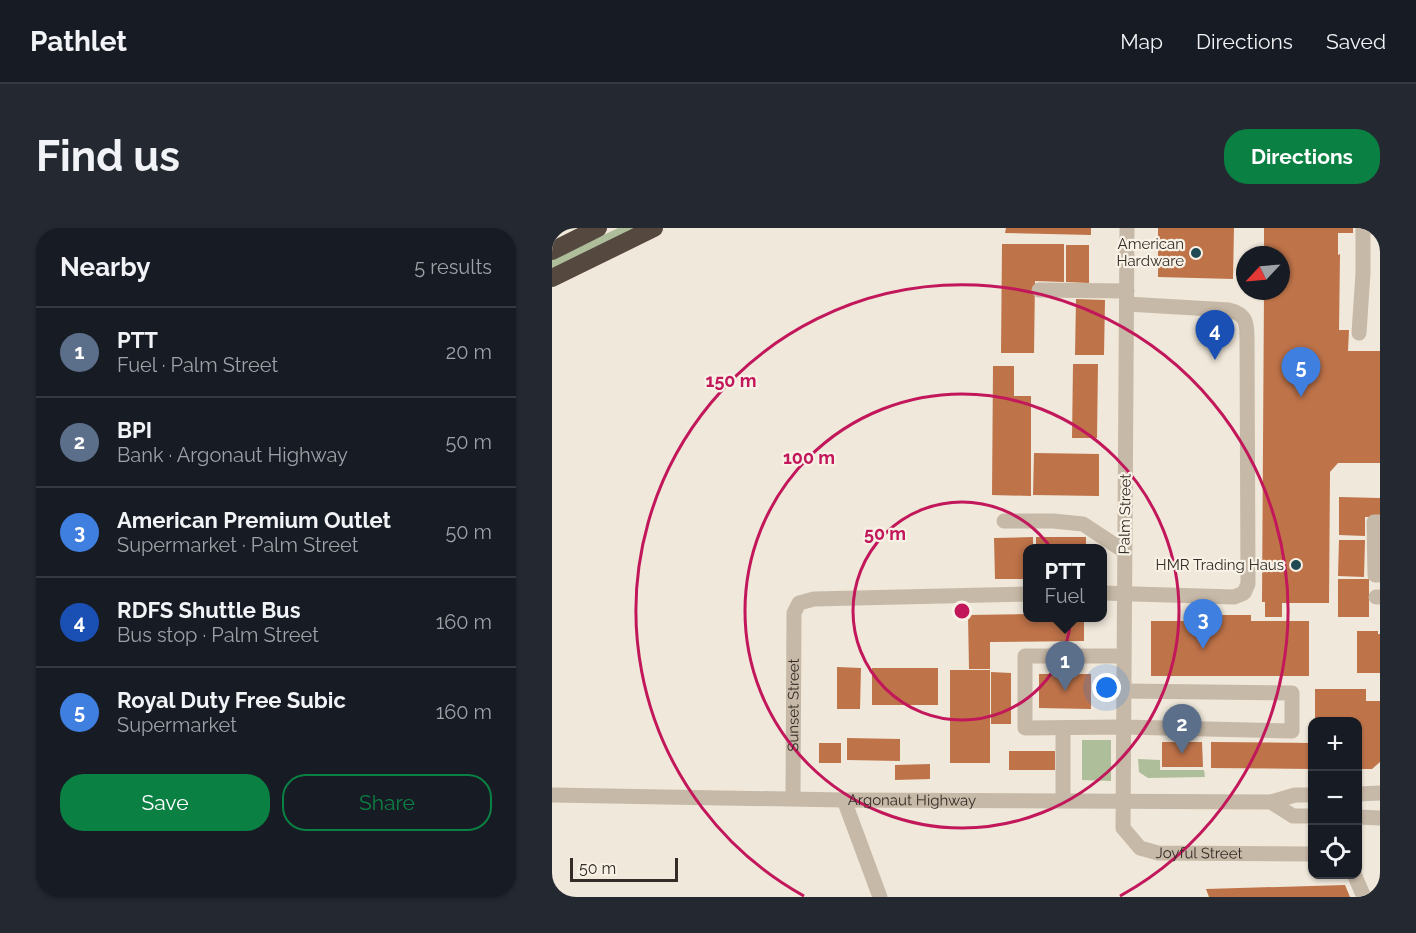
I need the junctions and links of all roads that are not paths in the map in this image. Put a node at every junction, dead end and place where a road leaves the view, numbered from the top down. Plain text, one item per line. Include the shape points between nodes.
1 (598, 228) edge
2 (654, 228) edge
3 (1127, 228) edge
4 (1363, 228) edge
5 (552, 250) edge
6 (552, 278) edge
7 (1039, 290) dead end
8 (1127, 298) junction
9 (1359, 333) dead end
10 (1004, 521) dead end
11 (1380, 522) edge
12 (1124, 551) junction
13 (1380, 575) edge
14 (1107, 593) edge
15 (1124, 593) junction
16 (1023, 594) edge
17 (1123, 656) junction
18 (1123, 691) junction
19 (1122, 727) junction
20 (1063, 728) junction
21 (1380, 793) edge
22 (1362, 794) edge
23 (552, 795) edge
24 (1308, 795) edge
25 (793, 798) junction
26 (844, 800) junction
27 (1063, 800) junction
28 (1122, 801) junction
29 (1271, 802) junction
30 (1308, 816) edge
31 (1362, 818) edge
32 (1380, 818) edge
33 (1308, 854) edge
34 (1356, 879) edge
35 (880, 897) edge
36 (1364, 897) edge

1 - 5 highway
2 - 6 highway
3 - 8 street, Palm Street
4 - 9 street
7 - 8 street
8 - 12 street, Palm Street
8 - 15 street via 1218,308 1240,313 1245,320 1248,569 1245,591 1238,597
10 - 12 street via 1083,524
11 - 13 street via 1374,522 1375,575
12 - 15 street, Palm Street
14 - 15 street
15 - 17 street, Palm Street
16 - 25 street, Sunset Street via 814,598 800,603 794,613
17 - 18 street, Palm Street
17 - 20 street via 1025,656 1025,728
18 - 19 street, Palm Street
18 - 19 street via 1292,693 1292,731
19 - 20 street
19 - 28 street, Palm Street
20 - 27 street
21 - 22 street
23 - 25 street, Argonaut Highway
24 - 29 street, Argonaut Highway
25 - 26 street, Argonaut Highway
26 - 27 street, Argonaut Highway
26 - 35 street
27 - 28 street, Argonaut Highway
28 - 29 street, Argonaut Highway
28 - 33 street, Joyful Street via 1123,828 1134,843 1148,852
29 - 30 street, Argonaut Highway via 1293,816
31 - 32 street
34 - 36 street

